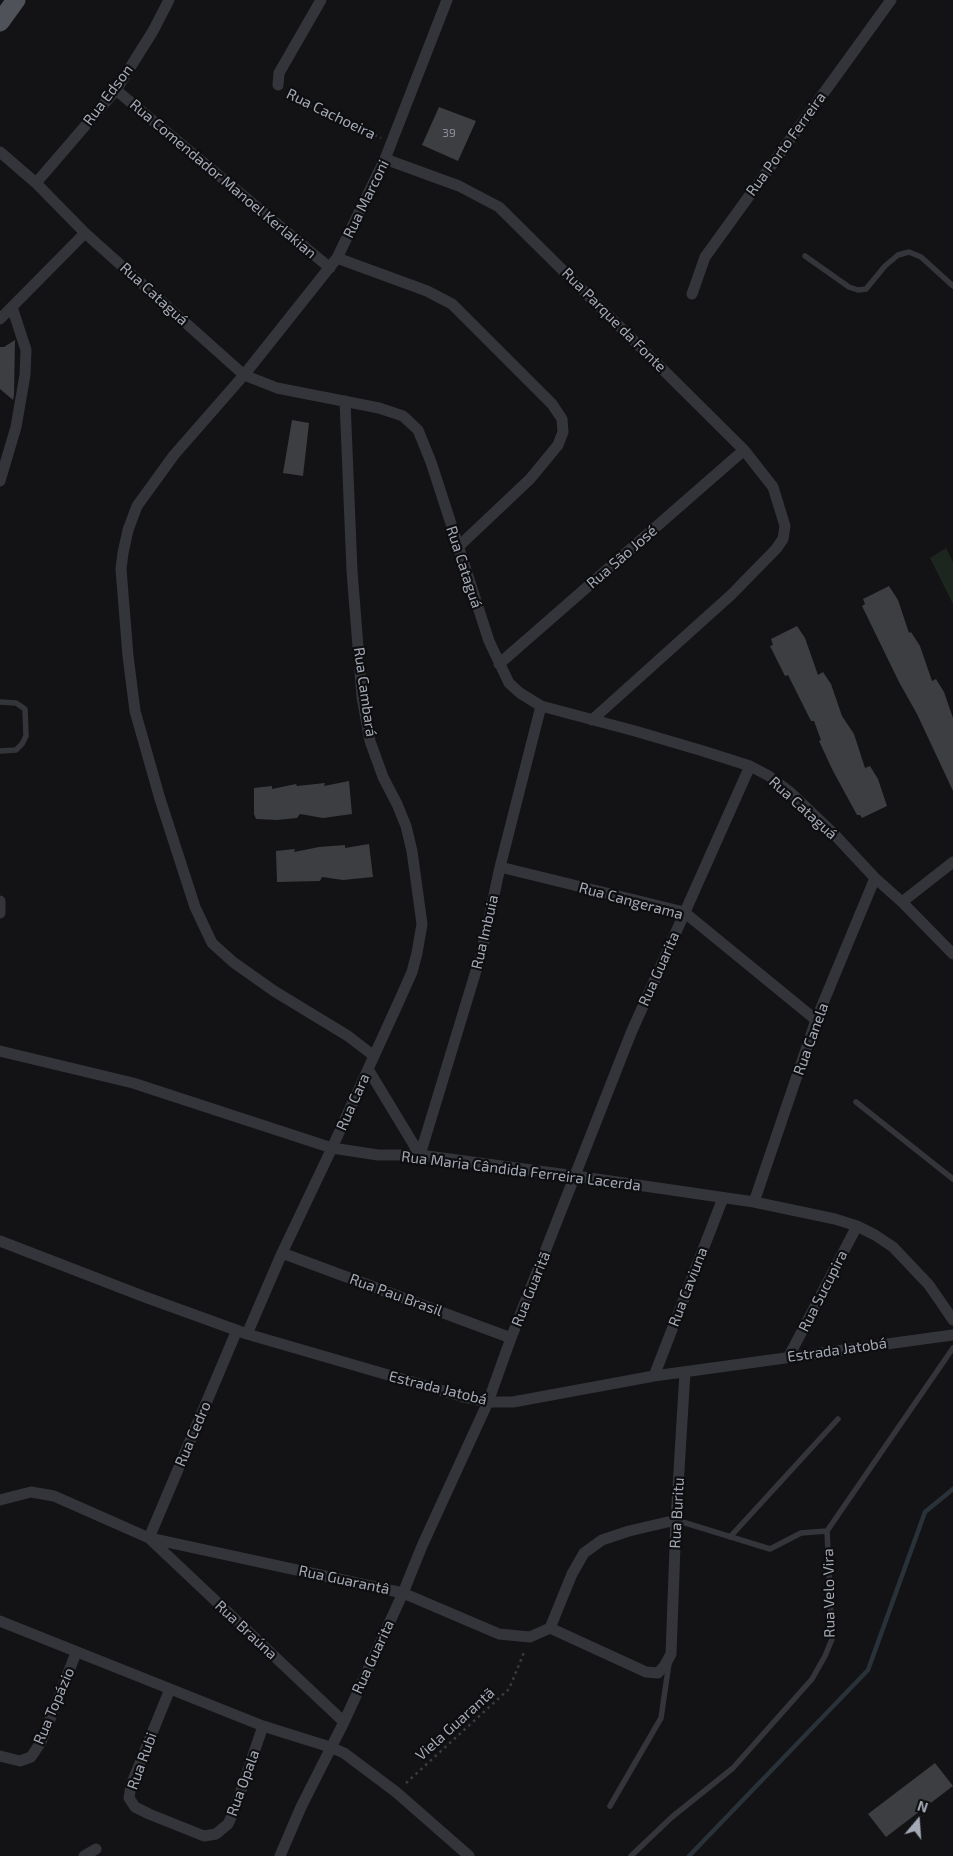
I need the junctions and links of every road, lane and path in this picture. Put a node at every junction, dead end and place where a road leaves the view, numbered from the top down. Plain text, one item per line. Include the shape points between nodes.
1 (16, 0) edge
2 (169, 0) edge
3 (321, 0) edge
4 (447, 0) edge
5 (891, 0) edge
6 (0, 22) edge
7 (278, 85) joint
8 (116, 90) junction
9 (391, 143) junction
10 (0, 152) edge
11 (385, 159) junction
12 (36, 183) junction
13 (85, 233) junction
14 (805, 256) dead end
15 (337, 258) junction
16 (330, 268) junction
17 (953, 286) edge
18 (692, 294) dead end
19 (12, 307) junction
20 (0, 319) edge
21 (244, 375) junction
22 (345, 401) junction
23 (744, 450) junction
24 (0, 480) edge
25 (457, 548) junction
26 (499, 664) junction
27 (0, 702) edge
28 (541, 706) junction
29 (592, 720) junction
30 (0, 751) edge
31 (750, 766) junction
32 (953, 862) edge
33 (500, 867) junction
34 (875, 878) junction
35 (0, 901) edge
36 (902, 902) junction
37 (684, 912) junction
38 (0, 913) edge
39 (953, 954) edge
40 (816, 1020) junction
41 (0, 1051) edge
42 (374, 1056) junction
43 (368, 1069) junction
44 (856, 1102) dead end
45 (332, 1148) junction
46 (420, 1155) junction
47 (576, 1176) junction
48 (953, 1179) edge
49 (723, 1198) junction
50 (754, 1202) junction
51 (857, 1226) junction
52 (0, 1241) edge
53 (282, 1252) junction
54 (953, 1320) edge
55 (242, 1332) junction
56 (953, 1334) edge
57 (511, 1338) junction
58 (953, 1348) edge
59 (789, 1356) junction
60 (685, 1372) junction
61 (654, 1376) junction
62 (488, 1402) junction
63 (838, 1419) dead end
64 (0, 1500) edge
65 (676, 1520) junction
66 (827, 1531) junction
67 (730, 1537) junction
68 (149, 1538) junction
69 (403, 1592) junction
70 (0, 1621) edge
71 (550, 1628) junction
72 (530, 1637) junction
73 (76, 1653) junction
74 (671, 1654) junction
75 (170, 1689) junction
76 (344, 1722) junction
77 (263, 1726) junction
78 (330, 1747) junction
79 (0, 1756) edge
80 (396, 1792) junction
81 (610, 1806) dead end
82 (216, 1834) joint
83 (96, 1849) dead end
84 (84, 1856) edge
85 (280, 1856) edge
86 (469, 1856) edge
87 (631, 1856) edge

1 - 6 main road
2 - 8 street, Rua Edson
3 - 7 street, Rua Cachoeira via 279,72
4 - 9 street, Rua Marconi
5 - 18 street, Rua Porto Ferreira via 705,257
7 - 9 path, Rua Cachoeira via 284,93
8 - 12 street, Rua Edson
8 - 16 street, Rua Comendador Manoel Kerlakian
9 - 11 street, Rua Marconi
10 - 12 street, Rua Cataguá
11 - 15 street, Rua Marconi
11 - 23 street, Rua Parque da Fonte via 459,186 499,207
12 - 13 street, Rua Cataguá
13 - 19 street
13 - 21 street, Rua Cataguá
14 - 17 lane via 858,290 866,289 898,255 909,252 921,256
15 - 16 street, Rua Marconi
15 - 25 street, Rua Comendador Manoel Kerlakian via 427,291 452,304 552,404 562,420 562,432 553,452 530,479
16 - 21 street, Rua Marconi
19 - 20 street
19 - 24 street via 26,350 25,375 16,428
21 - 22 street, Rua Cataguá via 277,388
21 - 42 street, Rua Marconi via 174,455 137,506 128,530 121,569 135,711 195,907 212,943 274,991 348,1036
22 - 25 street, Rua Cataguá via 403,416 418,430
22 - 42 street, Rua Cambará via 352,571 362,697 370,741 406,826 422,924 412,972
23 - 26 street, Rua São José
23 - 29 street, Rua Parque da Fonte via 773,487 785,526 783,539 731,594
25 - 26 street, Rua Cataguá
26 - 28 street, Rua Cataguá via 509,683
27 - 30 lane via 16,703 25,709 26,736 16,750
28 - 29 street, Rua Cataguá
28 - 33 street, Rua Imbuia
29 - 31 street, Rua Cataguá
31 - 34 street, Rua Cataguá via 790,792
31 - 37 street, Rua Guarita
32 - 36 street
33 - 37 street, Rua Cangerama
33 - 46 street, Rua Imbuia via 482,951
34 - 36 street, Rua Cataguá
34 - 40 street, Rua Canela
35 - 38 street
36 - 39 street, Rua Cataguá
37 - 40 street, Rua Cangerama
37 - 47 street, Rua Guarita via 631,1033
40 - 50 street, Rua Canela
41 - 45 street, Rua Maria Cândida Ferreira Lacerda via 133,1083
42 - 43 street, Rua Cara
43 - 45 street, Rua Cara
43 - 46 street
44 - 48 lane
45 - 46 street, Rua Maria Cândida Ferreira Lacerda via 378,1155
45 - 53 street, Rua Cedro
46 - 47 street, Rua Maria Cândida Ferreira Lacerda
47 - 49 street, Rua Maria Cândida Ferreira Lacerda
47 - 57 street, Rua Guaritã
49 - 50 street, Rua Maria Cândida Ferreira Lacerda
49 - 61 street, Rua Caviuna
50 - 51 street, Rua Maria Cândida Ferreira Lacerda via 820,1214
51 - 54 street, Rua Maria Cândida Ferreira Lacerda via 893,1247 929,1285
51 - 59 street, Rua Sucupira
52 - 55 street, Estrada Jatobá
53 - 55 street, Rua Cedro
53 - 57 street, Rua Pau Brasil
55 - 62 street, Estrada Jatobá
55 - 68 street, Rua Cedro
56 - 59 street, Estrada Jatobá
57 - 62 street, Rua Guaritã
58 - 66 lane, Rua Velo Vira
59 - 60 street, Estrada Jatobá
60 - 61 street, Estrada Jatobá
60 - 65 street, Rua Buritu
61 - 62 street, Estrada Jatobá via 513,1402
62 - 69 street, Rua Guarita
63 - 67 lane
64 - 68 street, Rua Guarantâ via 31,1492 54,1496
65 - 67 lane
65 - 71 street via 602,1540 584,1553
65 - 74 street, Rua Buritu
66 - 67 lane via 801,1533 770,1549
66 - 87 lane, Rua Velo Vira via 832,1639 812,1679 733,1768 672,1817
68 - 69 street, Rua Guarantâ
68 - 76 street, Rua Braúna
69 - 72 street, Rua Guarantâ via 499,1634
69 - 76 street, Rua Guarita
70 - 73 street
71 - 72 street, Rua Guarantâ
71 - 74 street via 646,1672 658,1673
72 - 80 path, Viela Guarantã via 509,1689
73 - 75 street
73 - 79 street, Rua Topázio via 41,1742 31,1757 20,1762
74 - 81 lane via 661,1718
75 - 77 street
75 - 82 street, Rua Rubi via 129,1798 135,1807 149,1814 204,1836
76 - 78 street, Rua Guarita
77 - 78 street
77 - 82 street, Rua Opala via 234,1811 228,1824
78 - 80 street via 360,1764
78 - 85 street, Rua Guarita
80 - 86 street
83 - 84 street

